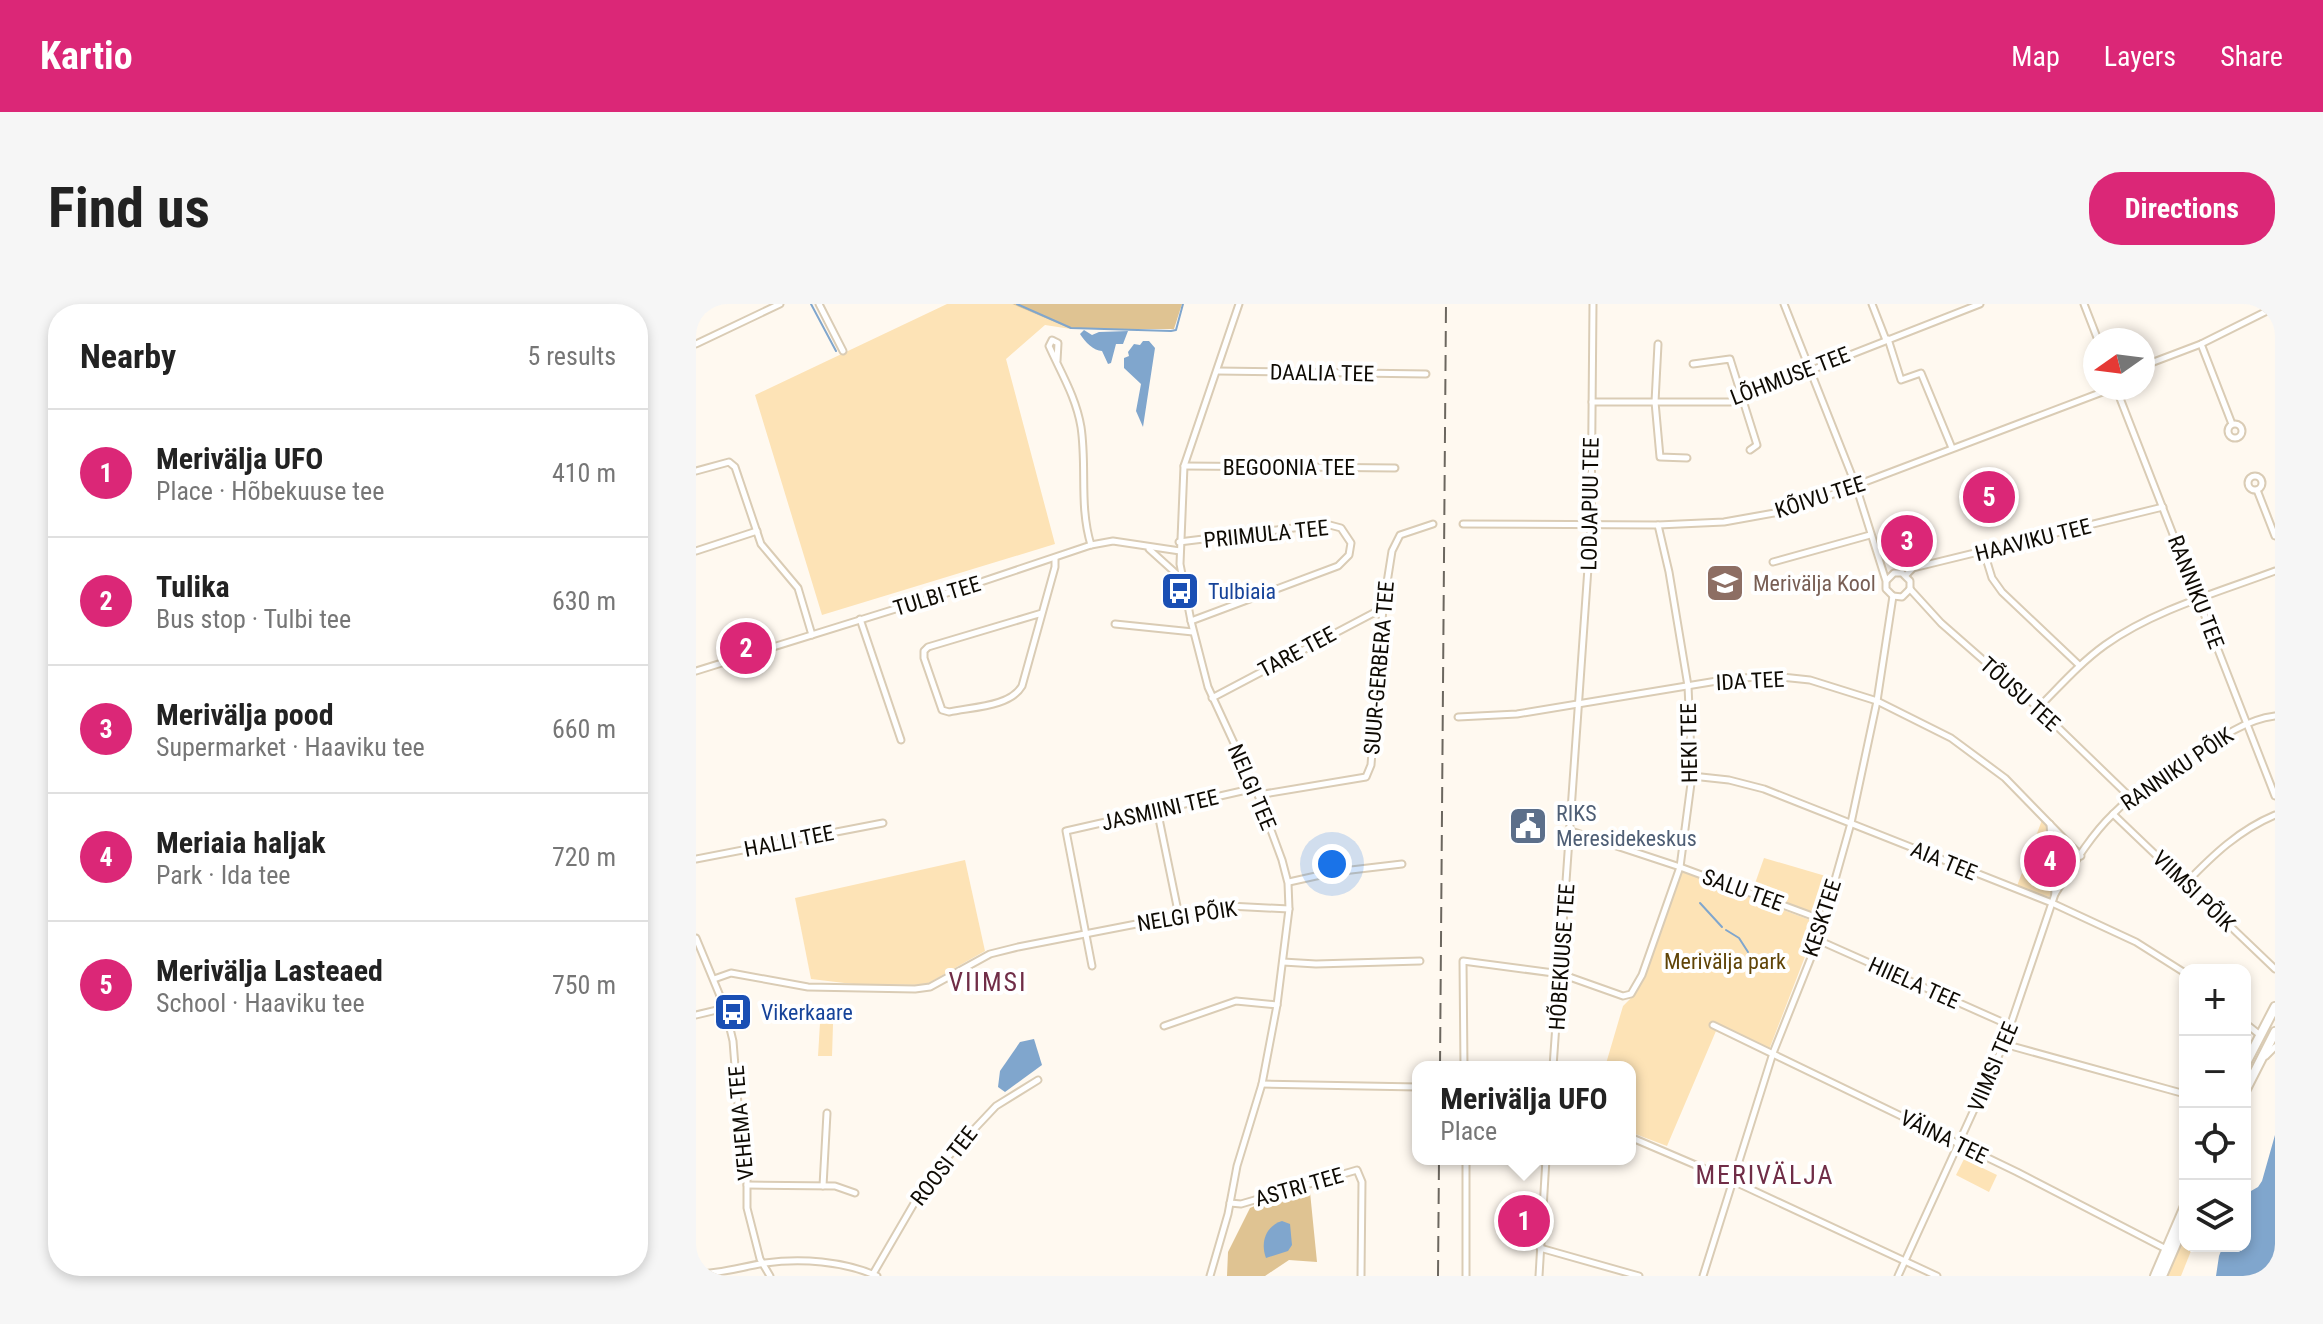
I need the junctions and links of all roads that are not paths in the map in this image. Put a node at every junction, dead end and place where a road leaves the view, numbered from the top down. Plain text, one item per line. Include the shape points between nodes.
1 (780, 304) edge
2 (819, 304) edge
3 (1239, 304) edge
4 (1593, 304) edge
5 (1784, 304) edge
6 (1872, 304) edge
7 (1980, 304) edge
8 (2084, 304) edge
9 (2275, 307) edge
10 (2093, 328) edge
11 (1887, 340) junction
12 (696, 344) edge
13 (1658, 344) dead end
14 (2201, 344) junction
15 (843, 351) dead end
16 (1057, 361) dead end
17 (2155, 361) edge
18 (1693, 364) dead end
19 (1217, 371) junction
20 (1808, 371) junction
21 (1426, 374) dead end
22 (1743, 397) junction
23 (2083, 400) edge
24 (2120, 400) edge
25 (1592, 402) junction
26 (1655, 402) junction
27 (2232, 424) dead end
28 (1952, 448) junction
29 (1750, 450) dead end
30 (1687, 458) dead end
31 (1184, 466) junction
32 (1395, 468) dead end
33 (696, 471) edge
34 (1856, 486) junction
35 (2257, 490) dead end
36 (2163, 507) junction
37 (1433, 524) dead end
38 (1463, 524) dead end
39 (1591, 525) junction
40 (1658, 525) junction
41 (757, 531) junction
42 (1870, 535) junction
43 (2275, 536) edge
44 (1179, 542) junction
45 (1091, 545) junction
46 (1148, 548) junction
47 (696, 551) edge
48 (1180, 551) junction
49 (1984, 552) junction
50 (1055, 558) junction
51 (1773, 562) dead end
52 (2275, 571) edge
53 (1906, 575) junction
54 (1182, 580) junction
55 (1886, 581) junction
56 (1910, 589) junction
57 (1893, 596) junction
58 (2200, 600) junction
59 (1383, 608) junction
60 (1042, 613) junction
61 (860, 619) junction
62 (1191, 621) junction
63 (1115, 624) dead end
64 (1193, 632) junction
65 (812, 635) junction
66 (2079, 665) junction
67 (696, 671) edge
68 (1688, 686) junction
69 (1212, 698) junction
70 (1877, 701) junction
71 (1580, 704) junction
72 (2038, 708) junction
73 (2275, 716) edge
74 (1458, 717) dead end
75 (2247, 723) junction
76 (901, 740) dead end
77 (1692, 776) junction
78 (1254, 786) junction
79 (1258, 795) junction
80 (2275, 796) edge
81 (2131, 798) junction
82 (1157, 809) junction
83 (2113, 814) junction
84 (2275, 815) edge
85 (883, 823) dead end
86 (1851, 823) junction
87 (2049, 823) junction
88 (1571, 831) junction
89 (2081, 856) junction
90 (696, 859) edge
91 (1402, 864) dead end
92 (1680, 867) junction
93 (1288, 883) junction
94 (2186, 883) junction
95 (2055, 894) junction
96 (2052, 903) junction
97 (1289, 909) junction
98 (1179, 916) junction
99 (1823, 920) junction
100 (1086, 934) junction
101 (696, 938) edge
102 (1818, 940) junction
103 (1420, 961) dead end
104 (1283, 962) junction
105 (1092, 966) dead end
106 (2179, 969) edge
107 (2275, 969) edge
108 (1561, 974) junction
109 (714, 979) junction
110 (1277, 1005) junction
111 (2275, 1007) edge
112 (725, 1008) junction
113 (696, 1015) edge
114 (1713, 1025) dead end
115 (1164, 1026) dead end
116 (2011, 1026) junction
117 (2251, 1028) edge
118 (2275, 1032) edge
119 (2260, 1035) junction
120 (2004, 1044) junction
121 (2275, 1047) edge
122 (1773, 1053) junction
123 (2251, 1053) edge
124 (1464, 1061) edge
125 (1554, 1061) edge
126 (2260, 1062) junction
127 (2251, 1079) edge
128 (1038, 1080) dead end
129 (1262, 1084) junction
130 (1412, 1087) edge
131 (2179, 1092) edge
132 (827, 1113) dead end
133 (1636, 1140) edge
134 (1960, 1145) junction
135 (1466, 1165) edge
136 (1546, 1165) edge
137 (1733, 1181) junction
138 (747, 1185) junction
139 (823, 1186) junction
140 (855, 1193) dead end
141 (1230, 1203) junction
142 (2179, 1223) edge
143 (2179, 1234) edge
144 (1540, 1248) junction
145 (2169, 1251) junction
146 (1906, 1261) junction
147 (764, 1264) junction
148 (696, 1274) edge
149 (875, 1275) edge
150 (770, 1276) edge
151 (1210, 1276) edge
152 (1361, 1276) edge
153 (1466, 1276) edge
154 (1539, 1276) edge
155 (1639, 1276) edge
156 (1703, 1276) edge
157 (1898, 1276) edge
158 (1937, 1276) edge
159 (2155, 1276) edge
160 (2162, 1276) edge

1 - 12 street
2 - 15 street
3 - 19 street, NELGI TEE
4 - 25 street, LODJAPUU TEE
5 - 20 street
6 - 11 street
7 - 11 street, LÕHMUSE TEE
8 - 10 street
9 - 14 street
11 - 20 street, LÕHMUSE TEE
11 - 28 street via 1901,380 1921,373
13 - 26 street
14 - 17 street
14 - 27 street
16 - 45 street via 1078,413
18 - 22 street via 1730,359
19 - 21 street, DAALIA TEE
19 - 31 street, NELGI TEE
20 - 22 street, LÕHMUSE TEE
20 - 34 street
22 - 26 street, LÕHMUSE TEE via 1717,403
22 - 29 street via 1757,445
23 - 28 street, KÕIVU TEE
24 - 36 street, RANNIKU TEE
25 - 26 street, LÕHMUSE TEE
25 - 39 street, LODJAPUU TEE
26 - 30 street via 1660,457
28 - 34 street, KÕIVU TEE
31 - 32 street, BEGOONIA TEE
31 - 44 street, NELGI TEE
33 - 41 street via 733,464
34 - 40 street, KÕIVU TEE via 1791,510 1724,522
34 - 42 street
35 - 43 street
36 - 49 street, HAAVIKU TEE
36 - 58 street, RANNIKU TEE
37 - 59 street, SUUR-GERBERA TEE via 1400,535 1392,551
38 - 39 street, KÕIVU TEE
39 - 40 street, KÕIVU TEE
39 - 71 street, LODJAPUU TEE
40 - 68 street, HEKI TEE
41 - 47 street
41 - 65 street via 764,549 798,588
42 - 51 street
42 - 55 street
44 - 48 street, NELGI TEE
44 - 62 street, PRIIMULA TEE via 1326,524 1341,528 1351,543 1349,555 1338,566
45 - 46 street, TULBI TEE via 1113,541
45 - 50 street, TULBI TEE
46 - 48 street, TULBI TEE
46 - 54 street
48 - 54 street, NELGI TEE
49 - 53 street, HAAVIKU TEE via 1913,568
49 - 66 street via 2002,592
50 - 60 street
50 - 61 street, TULBI TEE
52 - 58 street
53 - 55 street via 1894,573
53 - 56 street
54 - 62 street, NELGI TEE
55 - 57 street
56 - 57 street via 1902,597
56 - 72 street, TÕUSU TEE
57 - 70 street, KESKTEE
58 - 66 street via 2140,624
58 - 75 street, RANNIKU TEE
59 - 69 street, TARE TEE
59 - 79 street, SUUR-GERBERA TEE via 1366,777
60 - 60 street via 1017,695 942,710 924,658 928,647
61 - 65 street, TULBI TEE
61 - 76 street
62 - 64 street, NELGI TEE
63 - 64 street
64 - 69 street, NELGI TEE
65 - 67 street, TULBI TEE
66 - 72 street
68 - 70 street, IDA TEE via 1772,676 1810,680
68 - 71 street, IDA TEE
68 - 77 street, HEKI TEE
69 - 78 street, NELGI TEE
70 - 86 street, KESKTEE
70 - 87 street, IDA TEE via 1978,756
71 - 74 street, IDA TEE
71 - 88 street, HÕBEKUUSE TEE
72 - 81 street, TÕUSU TEE
73 - 75 street, RANNIKU PÕIK
75 - 80 street, RANNIKU TEE
75 - 81 street, RANNIKU PÕIK
77 - 86 street, AIA TEE via 1764,789
77 - 92 street, HEKI TEE
78 - 79 street, NELGI TEE
78 - 82 street, JASMIINI TEE
79 - 93 street, NELGI TEE
81 - 83 street, RANNIKU PÕIK
82 - 98 street
82 - 100 street, JASMIINI TEE via 1066,831
83 - 89 street, RANNIKU PÕIK
83 - 94 street, VIIMSI PÕIK
84 - 94 street via 2227,842
85 - 90 street, HALLI TEE
86 - 96 street, AIA TEE
86 - 99 street, KESKTEE
87 - 89 street, IDA TEE
87 - 95 street
88 - 92 street, SALU TEE
88 - 108 street, HÕBEKUUSE TEE
89 - 95 street, VIIMSI TEE
91 - 93 street
92 - 99 street, SALU TEE
92 - 108 street, HEKI TEE via 1631,994 1623,996
93 - 97 street, NELGI TEE
94 - 107 street, VIIMSI PÕIK
95 - 96 street, VIIMSI TEE
96 - 106 street, AIA TEE via 2136,942
96 - 116 street, VIIMSI TEE
97 - 98 street, NELGI PÕIK via 1229,906
97 - 104 street, NELGI TEE
98 - 100 street, NELGI PÕIK
99 - 102 street, KESKTEE
100 - 105 street
100 - 109 street, NELGI PÕIK via 990,954 930,987 915,989 808,987 731,973
101 - 109 street, VEHEMA TEE
102 - 116 street, HIIELA TEE
102 - 122 street, KESKTEE
103 - 104 street
104 - 110 street, NELGI TEE
108 - 124 street via 1463,961
108 - 125 street, HÕBEKUUSE TEE
109 - 112 street, VEHEMA TEE
110 - 115 street via 1236,1001
110 - 129 street, NELGI TEE
111 - 119 main road
112 - 113 street
112 - 138 street, VEHEMA TEE
114 - 122 street, VÄINA TEE
116 - 120 street, VIIMSI TEE
117 - 119 street
118 - 126 main road
119 - 123 main road
120 - 131 street
120 - 134 street, VIIMSI TEE
121 - 126 street
122 - 134 street, VÄINA TEE
122 - 137 street, KESKTEE
126 - 127 main road
128 - 149 street, ROOSI TEE via 996,1106 930,1176
129 - 130 street
129 - 141 street, NELGI TEE
132 - 139 street
133 - 137 street
134 - 145 street, VÄINA TEE
134 - 146 street, VIIMSI TEE
135 - 153 street
136 - 144 street
137 - 146 street
137 - 156 street, KESKTEE
138 - 139 street
138 - 147 street, VEHEMA TEE via 747,1208
139 - 140 street
141 - 151 street, NELGI TEE
141 - 152 street, ASTRI TEE via 1357,1170 1362,1182
142 - 145 main road
143 - 145 main road
144 - 154 street
144 - 155 street
145 - 159 main road
145 - 160 main road
146 - 157 street, VIIMSI TEE
146 - 158 street
147 - 148 street
147 - 149 street via 825,1262
147 - 150 street, VEHEMA TEE

